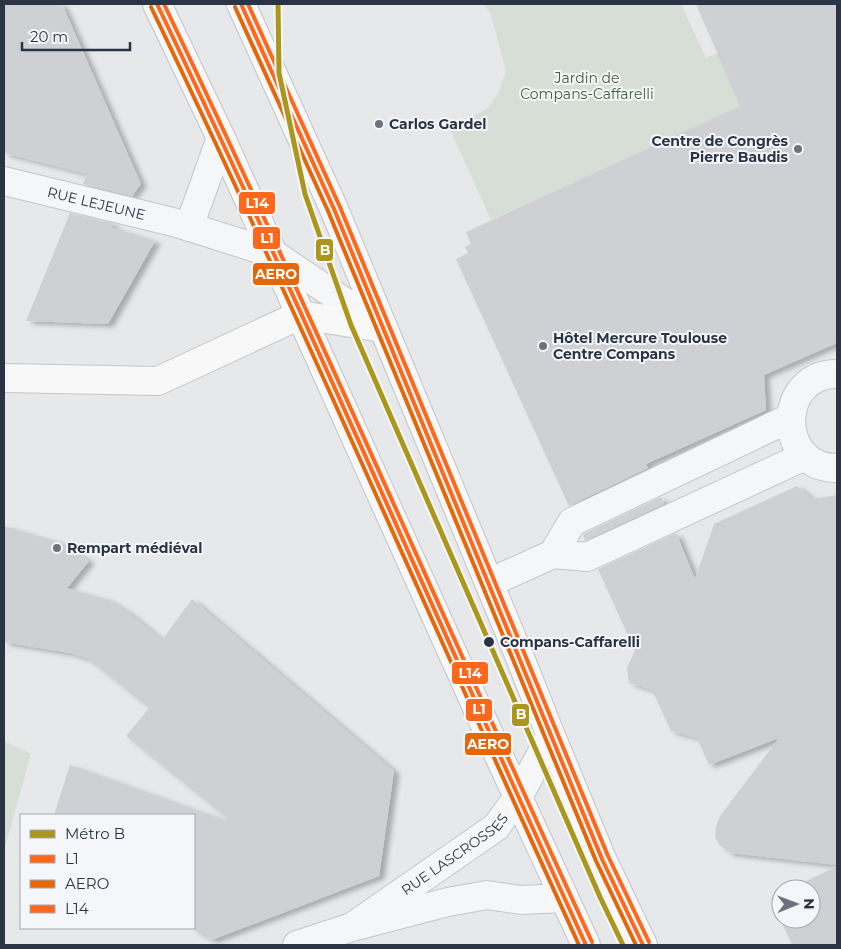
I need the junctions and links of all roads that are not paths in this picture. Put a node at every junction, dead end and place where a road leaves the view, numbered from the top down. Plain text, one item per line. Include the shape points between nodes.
1 (157, 4) edge
2 (241, 4) edge
3 (221, 138) junction
4 (4, 181) edge
5 (189, 227) junction
6 (272, 253) junction
7 (300, 315) junction
8 (383, 328) junction
9 (837, 374) edge
10 (4, 378) edge
11 (790, 418) junction
12 (805, 456) junction
13 (837, 468) edge
14 (553, 554) junction
15 (489, 583) junction
16 (551, 736) junction
17 (518, 797) junction
18 (564, 898) junction
19 (352, 926) junction
20 (297, 945) edge
21 (586, 945) edge
22 (643, 945) edge

1 - 3 main road
2 - 8 main road via 334,209
3 - 5 street
3 - 6 main road
4 - 5 street, RUE LEJEUNE
5 - 6 street, RUE LEJEUNE
6 - 7 main road
6 - 8 street, RUE LEJEUNE
7 - 8 main road
7 - 10 main road via 158,381
7 - 17 main road
8 - 15 main road
9 - 11 street via 809,382 796,398
11 - 12 street via 793,439
11 - 14 street via 572,522
12 - 13 street via 819,465
12 - 14 street via 587,557
14 - 15 street
15 - 16 main road
16 - 17 street, RUE LASCROSSES
16 - 22 main road via 602,859
17 - 18 main road
17 - 19 street, RUE LASCROSSES via 496,828
18 - 19 street, RUE LASCROSSES via 521,900 487,895
18 - 21 main road
19 - 20 street, RUE LASCROSSES

